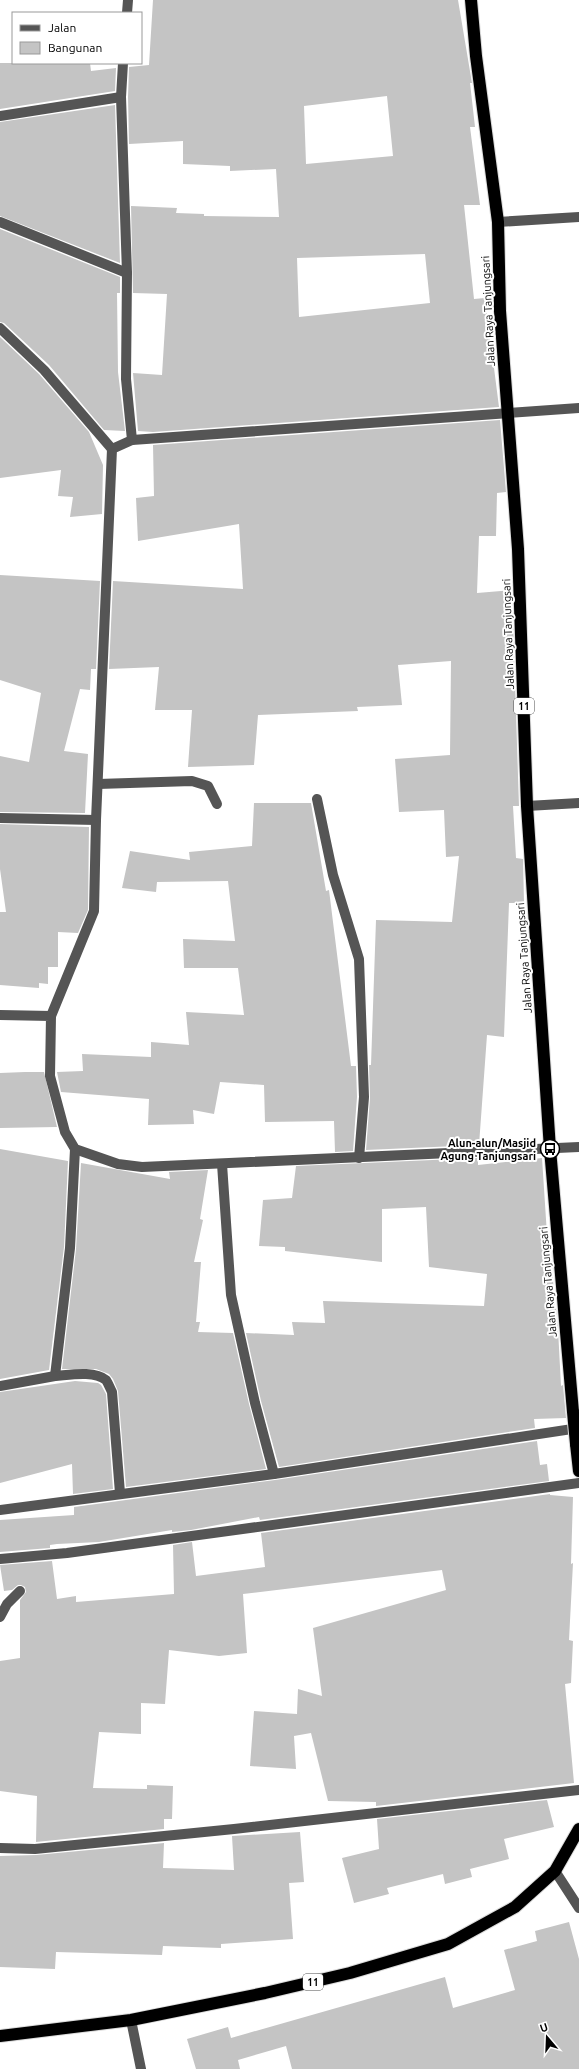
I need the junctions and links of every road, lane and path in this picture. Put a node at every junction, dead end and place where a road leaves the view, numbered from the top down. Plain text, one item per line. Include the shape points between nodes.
1 (128, 0) edge
2 (471, 0) edge
3 (127, 12) edge
4 (123, 64) edge
5 (121, 97) junction
6 (0, 116) edge
7 (579, 217) edge
8 (0, 222) edge
9 (498, 222) junction
10 (127, 273) junction
11 (0, 328) edge
12 (579, 408) edge
13 (507, 412) junction
14 (132, 440) junction
15 (112, 449) junction
16 (98, 784) junction
17 (317, 799) dead end
18 (579, 803) edge
19 (217, 804) dead end
20 (527, 806) junction
21 (0, 818) edge
22 (96, 820) junction
23 (0, 1015) edge
24 (51, 1016) junction
25 (579, 1147) edge
26 (75, 1149) junction
27 (550, 1149) junction
28 (359, 1158) junction
29 (222, 1164) junction
30 (55, 1376) junction
31 (0, 1386) edge
32 (579, 1428) edge
33 (579, 1471) edge
34 (274, 1474) junction
35 (579, 1483) edge
36 (120, 1493) junction
37 (0, 1510) edge
38 (0, 1559) edge
39 (20, 1591) dead end
40 (0, 1617) edge
41 (579, 1790) edge
42 (579, 1829) edge
43 (0, 1848) edge
44 (555, 1871) junction
45 (579, 1908) edge
46 (132, 2020) junction
47 (0, 2036) edge
48 (140, 2069) edge

1 - 3 street
2 - 9 highway, Jalan Raya Tanjungsari / 11
4 - 5 street
5 - 6 street
5 - 10 street
7 - 9 street
8 - 10 street
9 - 13 highway, Jalan Raya Tanjungsari / 11 via 500,311
10 - 14 street via 126,379
11 - 15 street via 44,370
12 - 13 street
13 - 14 street
13 - 20 highway, Jalan Raya Tanjungsari / 11 via 518,549
14 - 15 street
15 - 16 street
16 - 19 street via 192,781 208,786
16 - 22 street
17 - 28 street via 333,874 359,959 364,1096
18 - 20 street
20 - 27 highway, Jalan Raya Tanjungsari / 11
21 - 22 street
22 - 24 street via 94,911
23 - 24 street
24 - 26 street via 50,1076 65,1132
25 - 27 street
26 - 29 street via 118,1164 142,1167
26 - 30 street via 70,1248
27 - 28 street
27 - 33 highway, Jalan Raya Tanjungsari / 11, bridge
28 - 29 street
29 - 34 street via 231,1295
30 - 31 street
30 - 36 street via 97,1376 106,1381 112,1392
32 - 34 street
34 - 36 street
35 - 38 street via 67,1553
36 - 37 street
39 - 40 street via 7,1604
41 - 43 street via 210,1832 35,1849
42 - 44 highway, 11
44 - 45 street
44 - 46 highway, 11 via 515,1907 448,1944 350,1973
46 - 47 highway, 11
46 - 48 street

